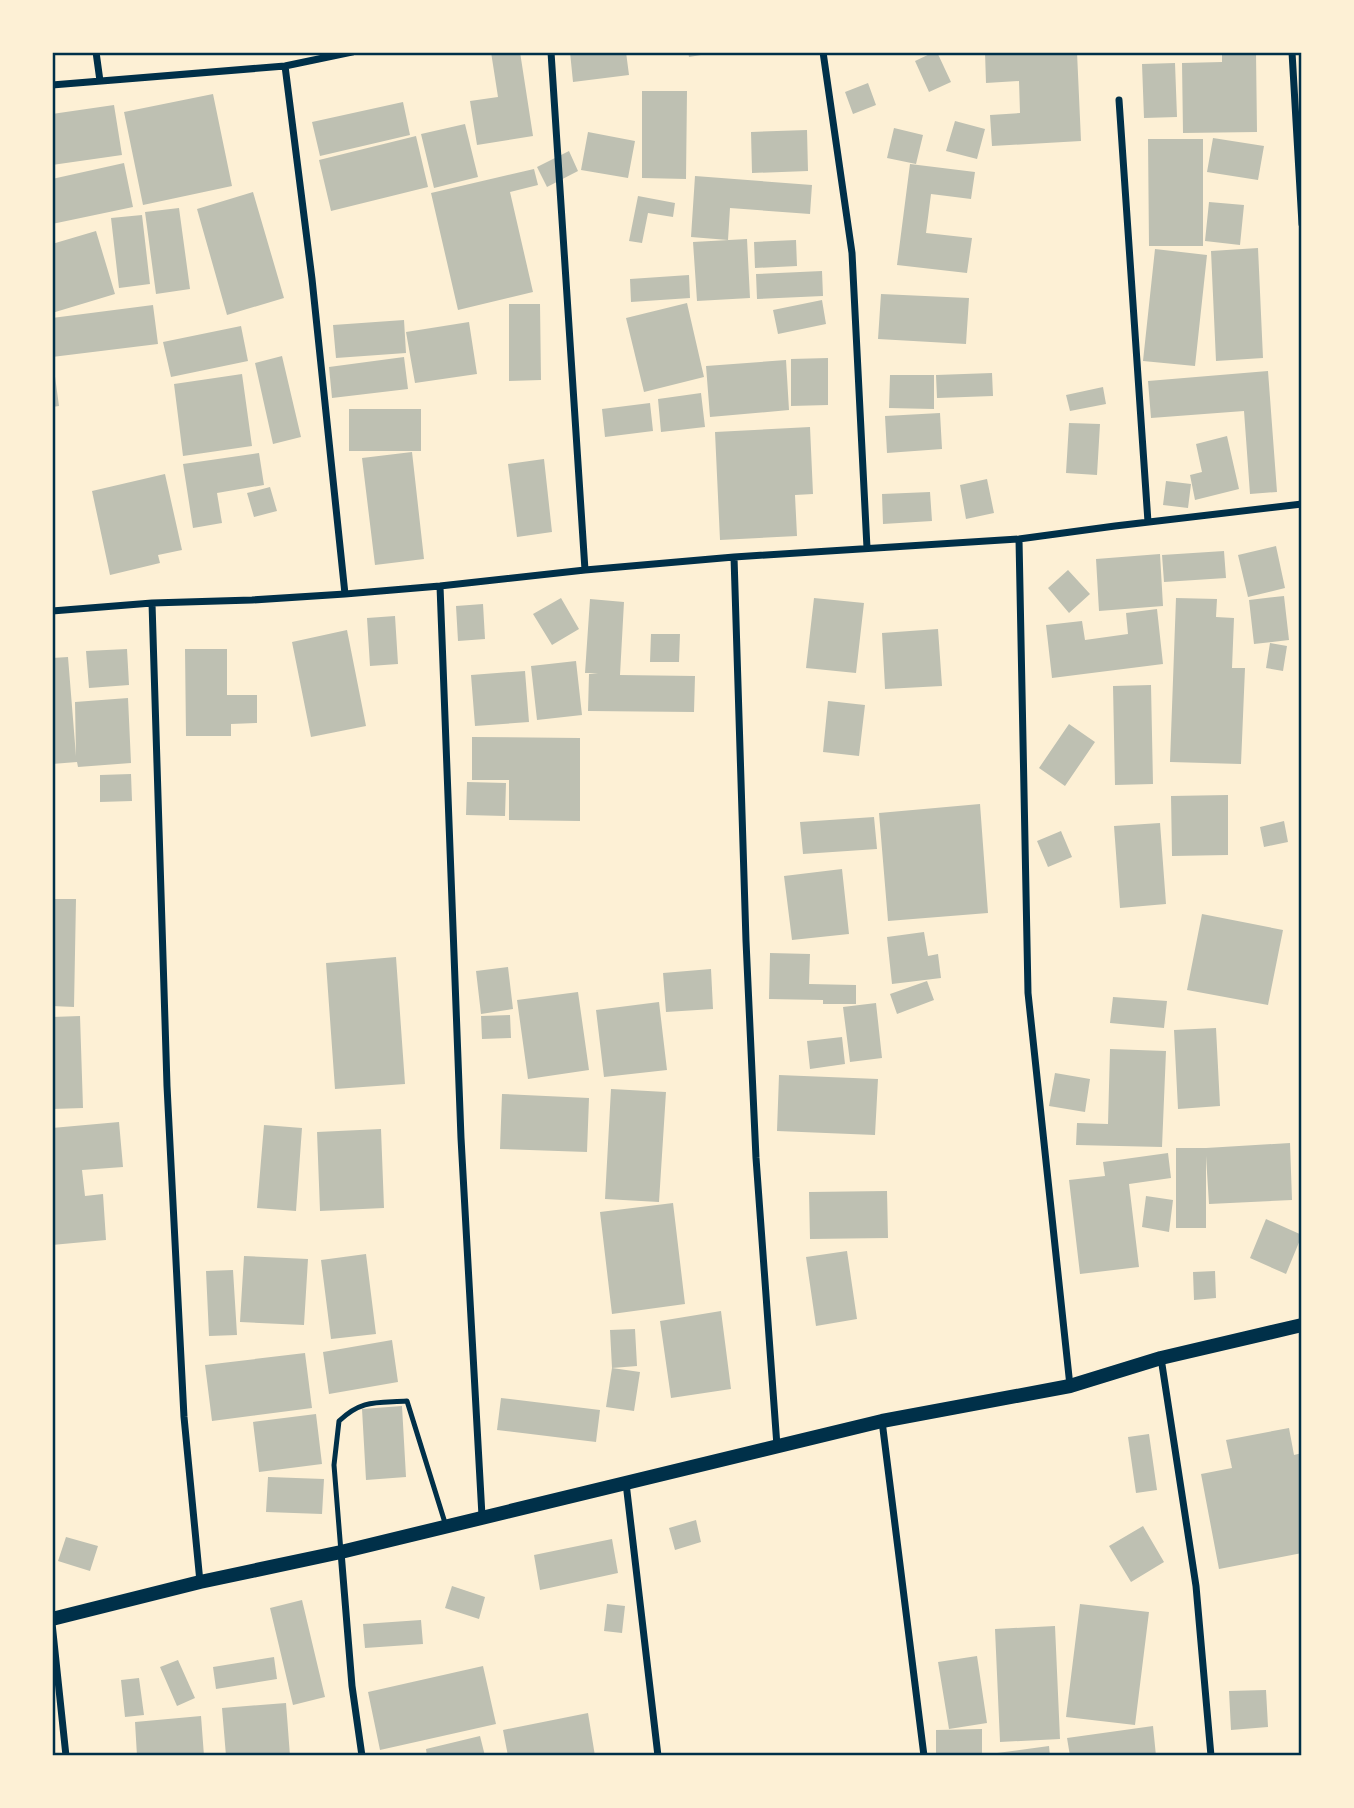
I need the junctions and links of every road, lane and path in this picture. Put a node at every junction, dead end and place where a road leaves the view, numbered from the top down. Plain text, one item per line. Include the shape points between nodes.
1 (96, 52) edge
2 (352, 52) edge
3 (551, 52) edge
4 (823, 52) edge
5 (1292, 52) edge
6 (285, 66) junction
7 (100, 81) junction
8 (52, 85) edge
9 (1119, 100) dead end
10 (1301, 224) edge
11 (1301, 504) edge
12 (1148, 522) junction
13 (1019, 539) junction
14 (867, 548) junction
15 (734, 557) junction
16 (585, 570) junction
17 (439, 586) junction
18 (345, 594) junction
19 (152, 603) junction
20 (52, 611) edge
21 (1301, 1325) edge
22 (1161, 1358) junction
23 (1070, 1385) junction
24 (882, 1421) junction
25 (778, 1446) junction
26 (626, 1483) junction
27 (482, 1516) junction
28 (446, 1525) junction
29 (341, 1552) junction
30 (200, 1583) junction
31 (52, 1621) edge
32 (66, 1755) edge
33 (362, 1755) edge
34 (658, 1755) edge
35 (924, 1755) edge
36 (1211, 1755) edge

1 - 7 street
2 - 6 street
3 - 16 street
4 - 14 street via 852,253
5 - 10 street
6 - 7 street
6 - 18 street
7 - 8 street
9 - 12 street
11 - 12 street
12 - 13 street
13 - 14 street
13 - 23 street via 1028,993
14 - 15 street
15 - 16 street
15 - 25 street via 756,1158
16 - 17 street
17 - 18 street
17 - 27 street via 461,1138
18 - 19 street
19 - 20 street
19 - 30 street via 167,1086 184,1418
21 - 22 main road
22 - 23 main road
22 - 36 street via 1196,1586
23 - 24 main road
24 - 25 main road
24 - 35 street
25 - 26 main road
26 - 27 main road
26 - 34 street
27 - 28 main road
28 - 29 main road
28 - 29 lane via 407,1401 368,1403 339,1421 334,1465
29 - 30 main road
29 - 33 street
30 - 31 main road
31 - 32 street

